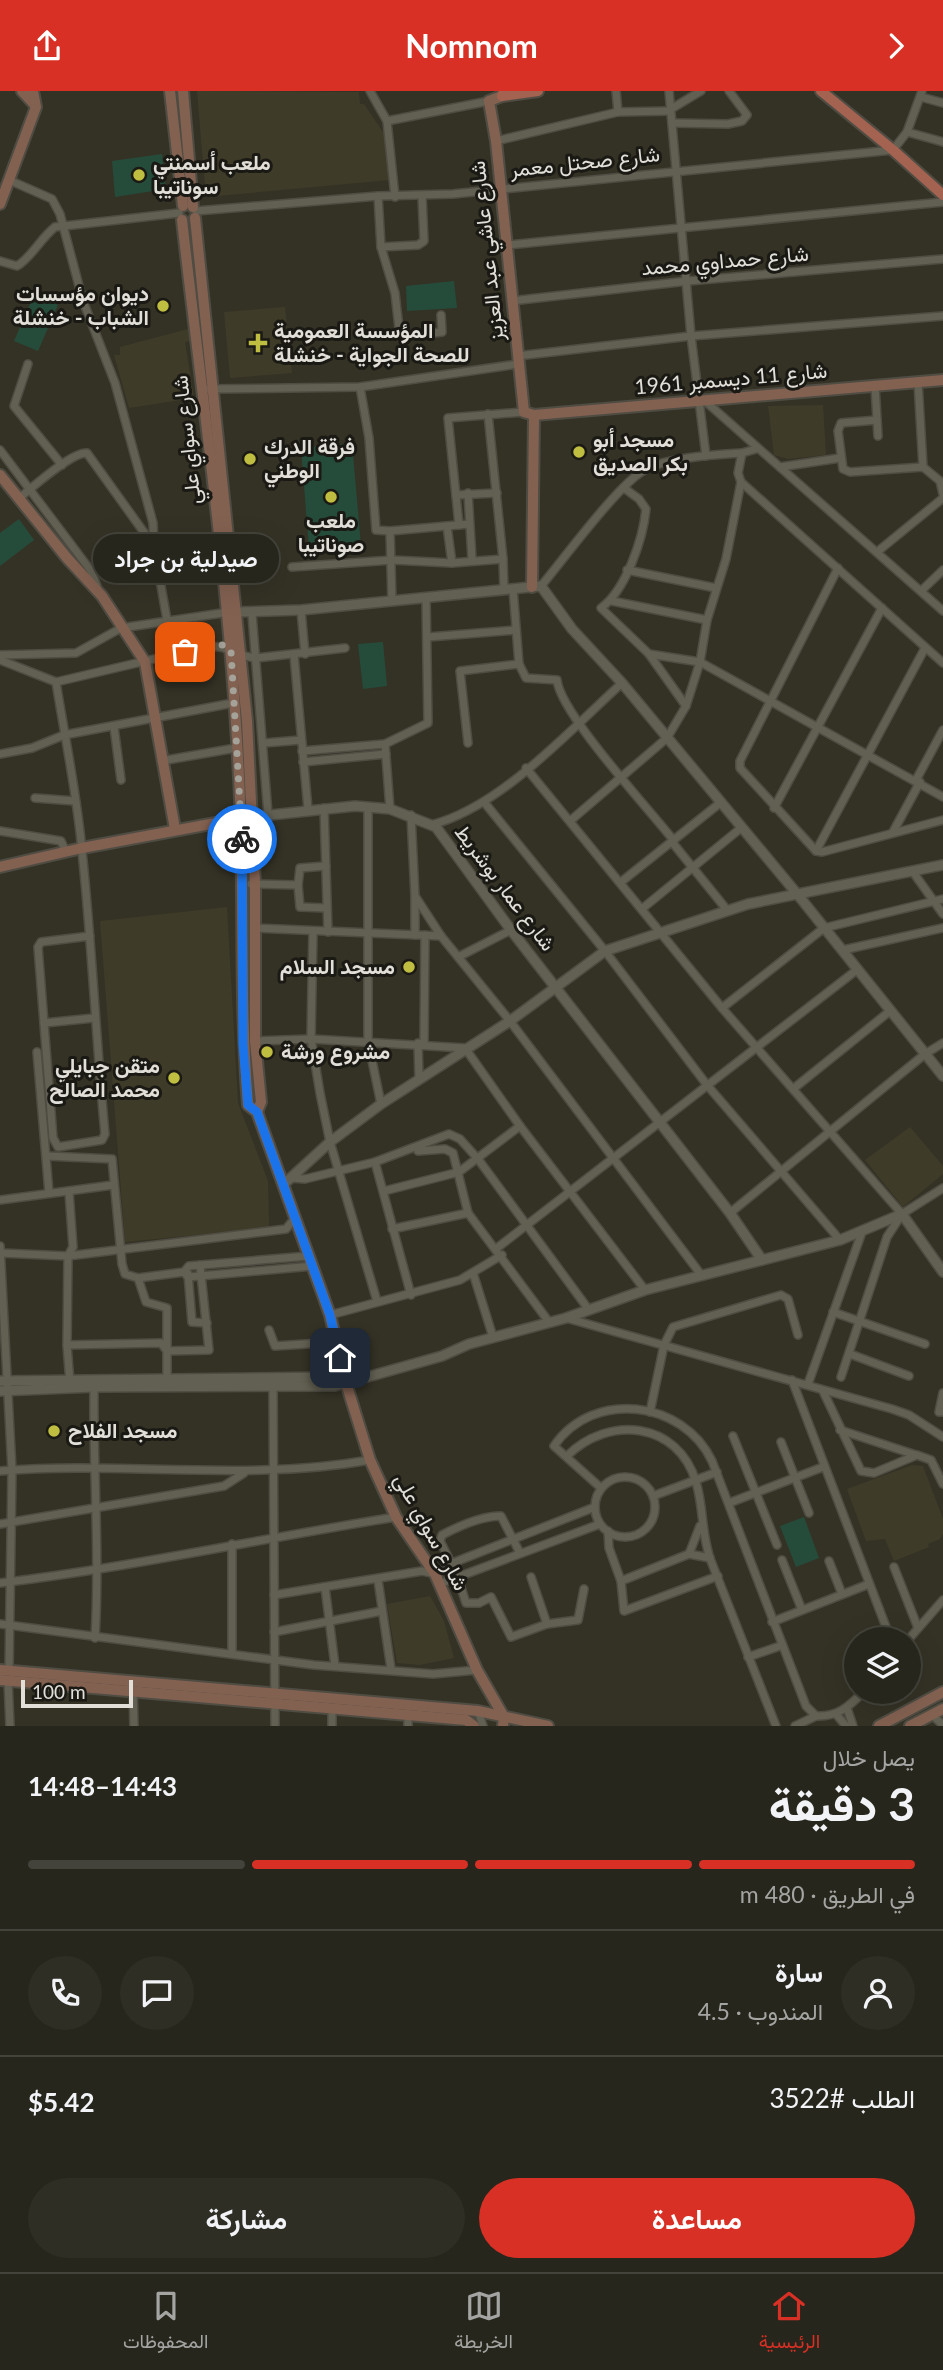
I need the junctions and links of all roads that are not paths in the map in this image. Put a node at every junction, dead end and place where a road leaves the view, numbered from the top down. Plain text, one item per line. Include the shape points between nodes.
1 (22, 91) edge
2 (33, 91) edge
3 (170, 91) edge
4 (183, 91) edge
5 (370, 91) edge
6 (538, 91) edge
7 (616, 91) edge
8 (669, 91) edge
9 (701, 91) edge
10 (729, 91) edge
11 (821, 91) edge
12 (503, 94) edge
13 (922, 94) edge
14 (489, 101) junction
15 (943, 103) edge
16 (36, 107) junction
17 (670, 110) junction
18 (618, 112) junction
19 (387, 121) junction
20 (672, 124) junction
21 (907, 132) junction
22 (496, 141) junction
23 (943, 142) edge
24 (893, 150) junction
25 (677, 169) junction
26 (9, 180) junction
27 (500, 188) junction
28 (943, 195) edge
29 (422, 196) junction
30 (378, 197) junction
31 (395, 197) junction
32 (943, 202) edge
33 (0, 204) edge
34 (188, 212) junction
35 (62, 226) junction
36 (681, 226) junction
37 (507, 245) junction
38 (381, 247) junction
39 (943, 259) edge
40 (0, 261) edge
41 (688, 281) junction
42 (511, 301) junction
43 (441, 315) dead end
44 (943, 316) edge
45 (691, 335) junction
46 (518, 360) junction
47 (28, 363) dead end
48 (943, 380) edge
49 (918, 382) junction
50 (875, 386) junction
51 (360, 387) junction
52 (206, 390) junction
53 (702, 401) junction
54 (488, 414) junction
55 (529, 414) junction
56 (877, 421) junction
57 (878, 436) dead end
58 (756, 449) junction
59 (0, 450) edge
60 (742, 453) junction
61 (706, 456) junction
62 (840, 458) junction
63 (62, 465) junction
64 (780, 467) junction
65 (923, 467) junction
66 (2, 482) edge
67 (741, 482) junction
68 (624, 488) junction
69 (29, 490) junction
70 (468, 493) junction
71 (497, 493) junction
72 (456, 495) junction
73 (943, 496) edge
74 (18, 499) junction
75 (469, 524) junction
76 (459, 525) junction
77 (447, 526) junction
78 (390, 531) junction
79 (153, 546) junction
80 (877, 552) junction
81 (472, 559) junction
82 (503, 559) junction
83 (391, 560) junction
84 (452, 563) junction
85 (292, 567) dead end
86 (838, 568) junction
87 (627, 570) junction
88 (943, 570) edge
89 (537, 587) junction
90 (509, 589) junction
91 (716, 589) junction
92 (921, 591) junction
93 (102, 596) junction
94 (426, 598) junction
95 (392, 601) junction
96 (612, 601) junction
97 (882, 608) junction
98 (300, 610) junction
99 (943, 611) edge
100 (231, 612) junction
101 (252, 614) junction
102 (167, 619) junction
103 (707, 620) junction
104 (121, 628) junction
105 (516, 630) junction
106 (428, 637) junction
107 (925, 647) junction
108 (345, 648) dead end
109 (231, 651) junction
110 (305, 654) junction
111 (649, 654) junction
112 (294, 655) junction
113 (1, 656) edge
114 (242, 657) junction
115 (256, 659) junction
116 (145, 662) junction
117 (700, 662) junction
118 (943, 663) edge
119 (519, 664) junction
120 (56, 682) junction
121 (622, 683) junction
122 (770, 700) junction
123 (233, 703) junction
124 (686, 706) junction
125 (156, 716) junction
126 (579, 722) junction
127 (820, 726) junction
128 (114, 727) junction
129 (943, 730) edge
130 (64, 735) junction
131 (667, 738) junction
132 (300, 740) junction
133 (264, 743) junction
134 (468, 743) dead end
135 (385, 744) junction
136 (236, 748) junction
137 (302, 751) junction
138 (0, 754) edge
139 (386, 754) junction
140 (867, 754) junction
141 (161, 761) junction
142 (303, 762) junction
143 (526, 768) junction
144 (623, 776) junction
145 (121, 780) dead end
146 (918, 781) junction
147 (943, 797) edge
148 (34, 798) dead end
149 (75, 801) junction
150 (484, 802) junction
151 (720, 803) junction
152 (324, 808) junction
153 (368, 808) junction
154 (774, 808) junction
155 (308, 809) junction
156 (390, 809) junction
157 (268, 814) junction
158 (411, 815) junction
159 (247, 817) junction
160 (943, 820) edge
161 (570, 821) junction
162 (431, 825) junction
163 (740, 828) junction
164 (175, 829) junction
165 (0, 831) edge
166 (893, 832) junction
167 (673, 841) junction
168 (82, 848) junction
169 (816, 851) junction
170 (66, 852) junction
171 (943, 865) edge
172 (326, 866) junction
173 (0, 867) edge
174 (692, 867) junction
175 (913, 872) junction
176 (621, 882) junction
177 (249, 885) junction
178 (298, 885) junction
179 (798, 895) junction
180 (415, 896) junction
181 (943, 899) edge
182 (932, 901) junction
183 (327, 908) junction
184 (643, 908) junction
185 (727, 910) junction
186 (943, 914) edge
187 (255, 928) junction
188 (824, 928) junction
189 (943, 928) edge
190 (511, 930) junction
191 (313, 931) junction
192 (328, 932) junction
193 (370, 932) junction
194 (660, 933) junction
195 (415, 935) junction
196 (425, 935) junction
197 (90, 936) junction
198 (441, 936) junction
199 (843, 950) junction
200 (606, 951) junction
201 (460, 956) junction
202 (859, 969) junction
203 (556, 988) junction
204 (722, 1008) junction
205 (890, 1011) junction
206 (94, 1018) junction
207 (510, 1021) junction
208 (44, 1024) junction
209 (311, 1039) junction
210 (255, 1041) junction
211 (368, 1041) junction
212 (421, 1043) junction
213 (943, 1043) edge
214 (755, 1046) junction
215 (466, 1048) junction
216 (37, 1052) dead end
217 (925, 1054) junction
218 (943, 1076) edge
219 (419, 1078) junction
220 (707, 1085) junction
221 (793, 1089) junction
222 (381, 1104) junction
223 (257, 1112) junction
224 (659, 1122) junction
225 (520, 1126) junction
226 (831, 1133) junction
227 (449, 1134) junction
228 (330, 1142) junction
229 (448, 1150) junction
230 (400, 1154) junction
231 (47, 1156) junction
232 (614, 1157) junction
233 (478, 1159) junction
234 (375, 1162) junction
235 (341, 1171) junction
236 (459, 1172) junction
237 (782, 1172) junction
238 (288, 1181) junction
239 (113, 1185) junction
240 (943, 1188) edge
241 (384, 1191) junction
242 (568, 1191) junction
243 (69, 1192) junction
244 (49, 1193) junction
245 (0, 1200) edge
246 (468, 1213) junction
247 (730, 1213) junction
248 (902, 1214) junction
249 (295, 1218) junction
250 (526, 1226) junction
251 (392, 1229) junction
252 (862, 1232) junction
253 (840, 1240) junction
254 (0, 1246) edge
255 (122, 1248) junction
256 (499, 1252) junction
257 (1, 1253) edge
258 (68, 1256) junction
259 (762, 1260) junction
260 (311, 1261) junction
261 (201, 1265) junction
262 (187, 1272) junction
263 (943, 1272) edge
264 (473, 1273) junction
265 (201, 1276) junction
266 (702, 1276) junction
267 (138, 1278) junction
268 (645, 1290) junction
269 (411, 1295) junction
270 (377, 1301) junction
271 (589, 1310) junction
272 (833, 1312) junction
273 (330, 1315) junction
274 (566, 1318) junction
275 (549, 1322) junction
276 (207, 1323) junction
277 (858, 1323) junction
278 (269, 1330) dead end
279 (798, 1335) dead end
280 (493, 1337) junction
281 (336, 1342) junction
282 (925, 1344) dead end
283 (67, 1345) junction
284 (664, 1345) junction
285 (167, 1350) junction
286 (850, 1354) junction
287 (909, 1376) dead end
288 (841, 1377) dead end
289 (4, 1380) edge
290 (792, 1380) junction
291 (167, 1381) junction
292 (70, 1383) junction
293 (346, 1383) junction
294 (808, 1384) junction
295 (273, 1386) junction
296 (94, 1387) junction
297 (5, 1391) edge
298 (823, 1391) junction
299 (943, 1393) edge
300 (650, 1412) junction
301 (941, 1412) edge
302 (932, 1429) junction
303 (840, 1430) junction
304 (733, 1437) dead end
305 (943, 1437) edge
306 (781, 1443) dead end
307 (916, 1455) junction
308 (567, 1456) junction
309 (370, 1460) junction
310 (823, 1467) junction
311 (940, 1467) edge
312 (273, 1469) junction
313 (12, 1470) junction
314 (93, 1470) junction
315 (0, 1471) edge
316 (246, 1472) junction
317 (717, 1472) junction
318 (796, 1478) junction
319 (696, 1481) junction
320 (943, 1485) edge
321 (601, 1488) junction
322 (756, 1493) junction
323 (653, 1496) junction
324 (729, 1503) junction
325 (98, 1507) junction
326 (595, 1507) junction
327 (809, 1513) dead end
328 (396, 1517) junction
329 (10, 1523) junction
330 (0, 1524) edge
331 (600, 1524) junction
332 (701, 1525) junction
333 (608, 1531) junction
334 (274, 1536) junction
335 (513, 1539) junction
336 (232, 1544) junction
337 (777, 1545) dead end
338 (520, 1553) junction
339 (689, 1554) junction
340 (710, 1558) junction
341 (782, 1560) dead end
342 (829, 1562) dead end
343 (450, 1564) junction
344 (894, 1567) dead end
345 (99, 1571) junction
346 (422, 1571) junction
347 (435, 1574) junction
348 (457, 1575) junction
349 (718, 1576) junction
350 (531, 1577) dead end
351 (378, 1580) junction
352 (621, 1581) junction
353 (11, 1582) junction
354 (0, 1583) edge
355 (869, 1584) junction
356 (441, 1585) junction
357 (325, 1587) junction
358 (584, 1589) dead end
359 (842, 1594) junction
360 (274, 1595) junction
361 (943, 1600) edge
362 (803, 1610) junction
363 (382, 1611) junction
364 (329, 1621) junction
365 (772, 1622) junction
366 (0, 1624) edge
367 (547, 1624) junction
368 (9, 1625) junction
369 (886, 1627) edge
370 (917, 1627) edge
371 (920, 1627) edge
372 (274, 1632) junction
373 (95, 1638) junction
374 (780, 1646) junction
375 (232, 1653) junction
376 (748, 1657) junction
377 (274, 1660) junction
378 (335, 1666) junction
379 (391, 1669) junction
380 (477, 1670) junction
381 (4, 1676) edge
382 (133, 1689) junction
383 (943, 1692) edge
384 (274, 1693) junction
385 (851, 1704) edge
386 (276, 1705) junction
387 (847, 1708) junction
388 (332, 1709) junction
389 (943, 1710) edge
390 (478, 1711) junction
391 (836, 1714) junction
392 (932, 1715) junction
393 (816, 1716) junction
394 (503, 1722) edge
395 (409, 1723) edge
396 (943, 1725) edge
397 (10, 1726) edge
398 (134, 1726) edge
399 (275, 1726) edge
400 (331, 1726) edge
401 (474, 1726) edge
402 (483, 1726) edge
403 (548, 1726) edge
404 (776, 1726) edge
405 (795, 1726) edge
406 (846, 1726) edge
407 (853, 1726) edge
408 (878, 1726) edge
409 (910, 1726) edge

1 - 16 main road
2 - 16 main road
3 - 34 main road, شارع سواي علي
4 - 34 main road, شارع سواي علي
5 - 19 street
6 - 12 main road
7 - 18 street
8 - 17 street
9 - 17 street
10 - 20 street via 747,115 743,121
11 - 24 main road
12 - 14 main road
13 - 15 street
13 - 21 street
14 - 19 street
14 - 22 main road, شارع عاشي عبد العزيز
16 - 26 main road
17 - 18 street
17 - 20 street
18 - 22 street
19 - 31 street
20 - 25 street
21 - 23 street
21 - 24 street
22 - 27 main road, شارع عاشي عبد العزيز
24 - 25 street, شارع صحتل معمر
24 - 28 main road
25 - 27 street, شارع صحتل معمر
25 - 36 street
26 - 33 main road
26 - 35 street via 52,199
27 - 29 street, شارع صحتل معمر
27 - 37 main road, شارع عاشي عبد العزيز
29 - 31 street, شارع صحتل معمر
29 - 38 street via 424,241
30 - 31 street, شارع صحتل معمر
30 - 34 street, شارع صحتل معمر
30 - 38 street
32 - 36 street
34 - 35 street, شارع صحتل معمر
34 - 52 main road, شارع سواي علي
35 - 40 street via 41,237 26,261 17,266
35 - 79 street via 83,301 127,422 153,523
36 - 37 street
36 - 41 street
37 - 42 main road, شارع عاشي عبد العزيز
38 - 43 street via 395,293 400,337 442,332
39 - 41 street, شارع حمداوي محمد
41 - 42 street, شارع حمداوي محمد
41 - 45 street
42 - 46 main road, شارع عاشي عبد العزيز
44 - 45 street
45 - 46 street
45 - 53 street
46 - 51 street
46 - 55 main road, شارع عاشي عبد العزيز
47 - 63 street via 14,406
48 - 49 main road, شارع 11 ديسمبر 1961
49 - 50 main road, شارع 11 ديسمبر 1961
49 - 65 street
50 - 53 main road, شارع 11 ديسمبر 1961
50 - 56 street
51 - 52 street
51 - 78 street via 369,437 375,528
52 - 100 main road, شارع سواي علي
53 - 55 main road, شارع 11 ديسمبر 1961
53 - 58 street
53 - 61 street
54 - 55 street
54 - 71 street
54 - 72 street via 448,418
55 - 89 main road, شارع عاشي عبد العزيز
56 - 57 street
56 - 62 street via 841,423
58 - 60 street
58 - 64 street
59 - 69 street
60 - 61 street
60 - 67 street
61 - 68 street via 650,467
62 - 64 street
62 - 65 street via 843,469 850,472
63 - 69 street
63 - 79 street via 87,453
64 - 80 street
65 - 73 street via 940,481
66 - 74 main road
67 - 86 street
67 - 91 street
68 - 87 street via 646,509
68 - 89 street
69 - 74 street
69 - 93 street via 91,571
70 - 71 street
70 - 72 street
70 - 75 street
71 - 82 street
72 - 76 street
73 - 80 street
74 - 93 main road
75 - 76 street
75 - 81 street
76 - 77 street
77 - 78 street
77 - 84 street
78 - 83 street
79 - 102 street
80 - 92 street
81 - 82 street
81 - 84 street
82 - 90 street
83 - 84 street
83 - 85 street
83 - 95 street
86 - 97 street
86 - 122 street
87 - 91 street
87 - 96 street
88 - 92 street
89 - 90 street
89 - 121 street
90 - 94 street
90 - 105 street
91 - 103 street
92 - 99 street
93 - 104 main road
94 - 95 street
94 - 106 street
95 - 98 street
96 - 103 street
96 - 111 street via 601,608
97 - 107 street
97 - 127 street
98 - 101 street
98 - 110 street
100 - 101 street
100 - 102 street
100 - 109 main road, شارع سواي علي
100 - 114 main road, شارع سواي علي
101 - 115 street
102 - 104 street via 145,627
103 - 117 street
104 - 113 street via 76,653
104 - 116 main road
105 - 106 street
105 - 119 street
106 - 135 street via 429,723
107 - 118 street
107 - 140 street
108 - 110 street
109 - 114 street
109 - 116 street via 222,645 205,647
109 - 123 main road, شارع سواي علي
110 - 112 street
111 - 117 street
111 - 124 street
112 - 115 street
112 - 132 street
113 - 120 street
114 - 115 street
114 - 159 main road, شارع سواي علي
115 - 133 street
116 - 120 street
116 - 125 main road
117 - 122 street
117 - 124 street
119 - 126 street via 526,678 557,680 560,694
119 - 134 street via 460,671
120 - 130 street
121 - 126 street
121 - 131 street
122 - 127 street
122 - 154 street via 739,765
123 - 125 street
123 - 136 main road, شارع سواي علي
124 - 131 street
125 - 128 street
125 - 141 main road
126 - 143 street
126 - 144 street
127 - 140 street
127 - 154 street
128 - 130 street
128 - 145 street
129 - 146 street
130 - 138 street
130 - 149 street
131 - 144 street
131 - 151 street
132 - 133 street
132 - 137 street
133 - 157 street
135 - 137 street
135 - 139 street
136 - 141 street
136 - 159 main road, شارع سواي علي
137 - 142 street
139 - 142 street
139 - 156 street
140 - 146 street
140 - 169 street
141 - 164 main road
142 - 155 street
143 - 150 street
143 - 161 street
144 - 161 street
144 - 167 street
146 - 147 street
146 - 166 street
148 - 149 street
149 - 168 street
150 - 162 street
150 - 200 street
151 - 163 street
151 - 167 street
152 - 153 street, شارع عمار بوشريط
152 - 155 street, شارع عمار بوشريط
152 - 172 street
153 - 156 street, شارع عمار بوشريط
153 - 193 street
154 - 169 street
155 - 157 street, شارع عمار بوشريط
156 - 158 street, شارع عمار بوشريط
157 - 159 street, شارع عمار بوشريط
158 - 162 street, شارع عمار بوشريط
158 - 180 street
159 - 164 main road, شارع عمار بوشريط
159 - 177 main road, شارع سواي علي
160 - 166 street
161 - 176 street
162 - 190 street, شارع عمار بوشريط
163 - 174 street
163 - 179 street
164 - 168 main road, شارع عمار بوشريط
165 - 170 street via 61,841
166 - 169 street
167 - 174 street
167 - 176 street
168 - 170 main road, شارع عمار بوشريط
168 - 197 street
170 - 173 main road, شارع عمار بوشريط
171 - 175 street
172 - 178 street via 300,868
172 - 183 street
174 - 184 street
174 - 185 street
175 - 179 street
175 - 182 street
176 - 184 street
177 - 178 street
177 - 187 main road, شارع سواي علي
177 - 223 main road, شارع سواي علي via 243,1044 248,1105
178 - 183 street via 300,907
179 - 185 street
179 - 188 street
180 - 195 street
180 - 198 street
181 - 182 street
182 - 186 street
182 - 188 street
183 - 192 street
184 - 194 street
185 - 194 street
187 - 191 street
187 - 210 main road, شارع سواي علي
188 - 199 street
188 - 204 street
189 - 199 street
190 - 201 street
190 - 203 street, شارع عمار بوشريط
191 - 192 street
191 - 209 street
192 - 193 street
193 - 195 street
193 - 211 street
194 - 200 street
194 - 204 street
195 - 196 street
196 - 198 street
196 - 212 street
197 - 206 street
197 - 208 street via 38,944
198 - 201 street
199 - 202 street
200 - 203 street
200 - 220 street
201 - 207 street
202 - 205 street
202 - 214 street
203 - 207 street
203 - 224 street, شارع عمار بوشريط
204 - 214 street
205 - 217 street
205 - 221 street
206 - 208 street
206 - 208 street via 105,1134 102,1140 61,1147 54,1143
207 - 215 street
207 - 232 street
209 - 210 street
209 - 211 street
209 - 228 street
210 - 223 main road, شارع سواي علي via 261,1102
211 - 212 street
211 - 222 street
212 - 215 street
212 - 219 street
213 - 217 street
214 - 220 street
214 - 221 street
215 - 219 street
215 - 225 street
216 - 231 street
217 - 218 street
217 - 226 street
219 - 222 street
220 - 224 street
220 - 237 street
221 - 226 street
222 - 228 street
223 - 238 main road, شارع سواي علي
224 - 232 street
224 - 247 street, شارع عمار بوشريط
225 - 233 street
225 - 242 street
226 - 237 street
226 - 248 street
227 - 229 street
227 - 230 street
227 - 233 street
228 - 235 street
228 - 238 street
229 - 230 street
229 - 236 street
230 - 234 street
231 - 239 street via 112,1159
231 - 244 street
232 - 242 street
232 - 266 street
233 - 236 street
233 - 250 street
234 - 235 street
234 - 241 street
235 - 238 street
235 - 270 street
236 - 241 street
236 - 246 street
237 - 247 street
237 - 253 street
238 - 249 main road, شارع سواي علي
239 - 243 street
239 - 255 street
240 - 248 street
241 - 251 street
242 - 250 street
242 - 268 street
243 - 244 street
243 - 258 street via 73,1247
244 - 245 street
246 - 251 street
246 - 256 street
247 - 259 street, شارع عمار بوشريط
248 - 252 street
248 - 263 street
248 - 277 street via 887,1237
249 - 255 street via 286,1229
249 - 260 main road, شارع سواي علي
250 - 256 street
250 - 271 street
251 - 269 street
252 - 253 street
252 - 272 street
253 - 259 street
254 - 257 street
255 - 258 street
255 - 267 street via 125,1274
256 - 264 street
256 - 275 street
257 - 258 street
257 - 289 street
258 - 283 street
259 - 266 street
260 - 261 street
260 - 265 street
260 - 273 main road, شارع سواي علي
261 - 262 street
261 - 265 street
262 - 265 street
262 - 267 street
262 - 276 street via 192,1322
264 - 269 street
264 - 280 street
265 - 276 street
266 - 268 street
267 - 285 street via 146,1302 167,1308
268 - 271 street
269 - 270 street
270 - 273 street
271 - 274 street
272 - 277 street
272 - 294 street
273 - 281 main road, شارع سواي علي
274 - 275 street
274 - 284 street
275 - 280 street
276 - 285 street via 209,1350
277 - 282 street
277 - 286 street
278 - 281 street via 275,1346
279 - 284 street via 788,1299 781,1295 673,1327
280 - 293 street
281 - 293 main road, شارع سواي علي
283 - 285 street via 161,1343
283 - 292 street
284 - 290 street
284 - 300 street
285 - 291 street
286 - 287 street
286 - 288 street
289 - 292 street
289 - 297 street
290 - 294 street
290 - 310 street
291 - 292 street
291 - 293 street via 335,1377
291 - 295 street
291 - 296 street
292 - 296 street
292 - 297 street
293 - 295 street
293 - 309 main road, شارع سواي علي
294 - 298 street
295 - 312 street
296 - 314 street
297 - 313 street
298 - 302 street via 909,1415
298 - 303 street
299 - 301 street
300 - 308 street via 620,1408 589,1415 563,1433 554,1446
300 - 317 street via 693,1432
301 - 302 street
302 - 305 street
303 - 307 street
303 - 307 street via 857,1466 866,1474
304 - 322 street
306 - 318 street
307 - 311 street
308 - 319 street via 589,1438 632,1429 672,1445
308 - 321 street
309 - 312 street
309 - 328 main road, شارع سواي علي
310 - 318 street
310 - 355 street
311 - 320 street
312 - 316 street
312 - 334 street
313 - 314 street
313 - 315 street
313 - 329 street
314 - 316 street
314 - 325 street
316 - 325 street via 224,1486
317 - 319 street
317 - 324 street
318 - 322 street
318 - 327 street
319 - 323 street
319 - 332 street
321 - 323 street via 625,1477 642,1482
321 - 326 street
322 - 324 street
322 - 337 street
323 - 333 street via 654,1515 643,1531 626,1537
324 - 365 street
325 - 329 street
325 - 345 street
326 - 331 street
326 - 335 street
328 - 334 street
328 - 347 main road, شارع سواي علي
329 - 330 street
329 - 353 street
331 - 333 street
331 - 338 street
332 - 339 street
332 - 340 street
333 - 352 street
334 - 336 street
334 - 360 street
335 - 338 street
335 - 343 street
335 - 343 street via 500,1516 451,1530 440,1541
336 - 345 street
336 - 375 street
338 - 348 street
339 - 340 street
339 - 352 street
340 - 349 street
341 - 362 street
342 - 359 street
343 - 347 street
343 - 348 street
344 - 370 street
345 - 353 street
345 - 373 street
346 - 347 street
346 - 351 street
346 - 356 street
347 - 356 main road, شارع سواي علي
348 - 356 street
348 - 367 street via 466,1603 491,1597 510,1637
349 - 352 street via 624,1611
349 - 376 street
350 - 367 street
351 - 357 street
351 - 363 street
353 - 354 street
353 - 368 street
355 - 359 street
355 - 369 street
356 - 380 main road, شارع سواي علي
357 - 360 street
357 - 364 street
358 - 367 street via 578,1620
359 - 362 street
360 - 372 street
361 - 371 street
362 - 365 street
363 - 364 street
363 - 379 street
364 - 372 street
364 - 378 street
365 - 374 street
366 - 368 street
368 - 373 street
368 - 381 street
372 - 377 street
373 - 375 street
374 - 376 street
374 - 393 street via 806,1706
375 - 377 street
376 - 404 street
377 - 378 street
377 - 384 street
378 - 379 street
379 - 380 street via 433,1674
380 - 394 main road, شارع سواي علي
381 - 382 main road
381 - 384 main road
381 - 397 street
382 - 386 main road
382 - 398 street
383 - 408 main road
384 - 386 street
384 - 390 main road
385 - 387 street
386 - 388 main road
386 - 399 street
387 - 391 street
387 - 407 street
388 - 395 main road
388 - 400 street
389 - 392 main road
390 - 394 main road
390 - 402 street
391 - 393 street
391 - 406 street
392 - 396 street
392 - 409 main road
393 - 405 street
394 - 403 main road
395 - 401 main road via 466,1720

